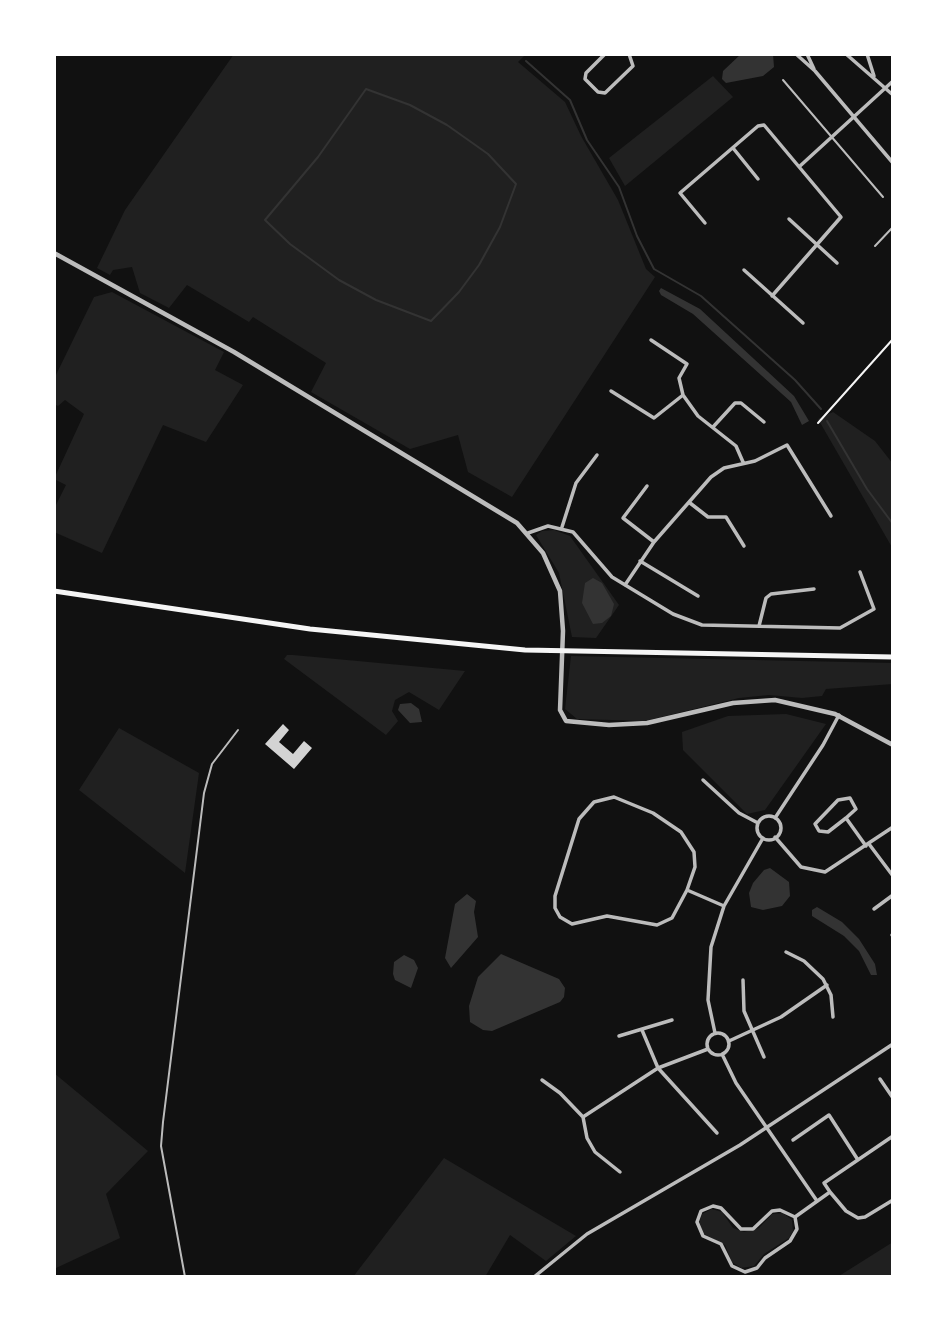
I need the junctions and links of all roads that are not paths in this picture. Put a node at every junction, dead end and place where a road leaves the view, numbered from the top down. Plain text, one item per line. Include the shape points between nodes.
1 (605, 54) edge
2 (629, 54) edge
3 (796, 54) edge
4 (807, 54) edge
5 (846, 54) edge
6 (867, 54) edge
7 (815, 71) junction
8 (874, 76) junction
9 (783, 80) dead end
10 (893, 81) edge
11 (886, 87) junction
12 (893, 95) edge
13 (853, 116) junction
14 (831, 136) junction
15 (733, 148) junction
16 (893, 163) edge
17 (800, 166) junction
18 (758, 179) dead end
19 (883, 197) dead end
20 (789, 219) dead end
21 (705, 223) dead end
22 (892, 228) edge
23 (818, 246) junction
24 (875, 246) dead end
25 (54, 253) edge
26 (837, 263) dead end
27 (744, 270) dead end
28 (772, 296) junction
29 (803, 323) dead end
30 (651, 340) dead end
31 (611, 391) dead end
32 (683, 396) junction
33 (764, 422) dead end
34 (713, 427) junction
35 (597, 455) dead end
36 (743, 461) junction
37 (647, 486) dead end
38 (690, 503) junction
39 (831, 516) dead end
40 (562, 527) junction
41 (528, 533) junction
42 (654, 542) junction
43 (744, 546) dead end
44 (640, 561) junction
45 (860, 572) dead end
46 (625, 585) junction
47 (814, 589) dead end
48 (54, 592) edge
49 (698, 596) dead end
50 (759, 626) junction
51 (893, 657) edge
52 (839, 715) junction
53 (238, 730) dead end
54 (893, 745) edge
55 (703, 780) dead end
56 (775, 818) junction
57 (846, 818) junction
58 (758, 823) junction
59 (893, 827) edge
60 (775, 837) junction
61 (763, 838) junction
62 (868, 845) junction
63 (893, 876) edge
64 (687, 890) junction
65 (893, 895) edge
66 (724, 906) junction
67 (874, 909) dead end
68 (786, 952) dead end
69 (743, 980) dead end
70 (827, 985) junction
71 (833, 1017) dead end
72 (672, 1020) dead end
73 (642, 1030) junction
74 (753, 1031) junction
75 (715, 1033) junction
76 (620, 1036) dead end
77 (729, 1041) junction
78 (893, 1044) edge
79 (708, 1049) junction
80 (722, 1054) junction
81 (764, 1057) dead end
82 (658, 1068) junction
83 (880, 1079) dead end
84 (542, 1080) dead end
85 (893, 1098) edge
86 (583, 1117) junction
87 (767, 1127) junction
88 (717, 1133) dead end
89 (893, 1136) edge
90 (793, 1140) dead end
91 (858, 1160) junction
92 (620, 1172) dead end
93 (830, 1192) junction
94 (893, 1200) edge
95 (817, 1201) junction
96 (795, 1217) junction
97 (185, 1277) edge
98 (534, 1277) edge

1 - 2 street via 585,79 605,93 633,66
3 - 7 street
4 - 7 street
5 - 8 street
6 - 8 street
7 - 13 street
8 - 11 street
9 - 14 lane
10 - 11 street
11 - 12 street
11 - 13 street
13 - 14 street
13 - 16 street
14 - 17 street
14 - 19 lane
15 - 17 street via 764,125
15 - 18 street
15 - 21 street via 680,193
17 - 23 street via 841,217
20 - 23 street
22 - 24 lane
23 - 26 street
23 - 28 street
25 - 41 street via 234,352 506,514
27 - 28 street
28 - 29 street
30 - 32 street via 687,364 678,377
31 - 32 street via 654,418
32 - 34 street
33 - 34 street via 736,403
34 - 36 street via 736,446
35 - 40 street via 576,483
36 - 38 street via 711,477
36 - 39 street via 755,461 786,445
37 - 42 street via 623,518
38 - 42 street
38 - 43 street via 708,517 726,517
40 - 41 street
40 - 46 street via 573,532 604,570
41 - 52 street via 555,575 563,607 562,716 572,724 647,723 762,700 812,706
42 - 44 street
44 - 46 street
44 - 49 street
45 - 50 street via 875,604 871,612 835,630
46 - 50 street via 694,624
47 - 50 street via 771,594
48 - 51 main road via 310,629 525,650
52 - 54 street
52 - 56 street
53 - 97 lane via 212,764 204,793 163,1122 161,1146
55 - 58 street via 739,813
56 - 58 street via 765,817
56 - 60 street via 780,829
57 - 57 street via 856,806 846,797 829,807 815,824 818,831 828,832
57 - 62 street
58 - 61 street
59 - 62 street
60 - 61 street
60 - 62 street via 794,862 816,872 835,868
61 - 66 street
62 - 63 street
64 - 64 street via 695,867 689,840 653,813 626,799 608,797 593,802 579,819 555,908 572,924 607,916 657,925 672,918
64 - 66 street
65 - 67 street
66 - 75 street via 707,973
68 - 70 street via 816,970
69 - 74 street via 744,1011
70 - 71 street
70 - 74 street
72 - 73 street
73 - 76 street
73 - 82 street
74 - 77 street
74 - 81 street
75 - 77 street via 724,1034
75 - 79 street via 707,1041
77 - 80 street
78 - 87 street
79 - 80 street
79 - 82 street
80 - 87 street
82 - 86 street
82 - 88 street
83 - 85 street
84 - 86 street
86 - 92 street via 595,1152
87 - 95 street
87 - 98 street via 587,1234
89 - 91 street
90 - 91 street via 829,1115
91 - 93 street via 824,1184
93 - 94 street via 845,1211 858,1217
93 - 95 street
95 - 96 street
96 - 96 street via 790,1241 757,1268 745,1272 732,1266 720,1244 703,1236 697,1222 701,1210 713,1206 721,1208 741,1229 753,1229 772,1210

